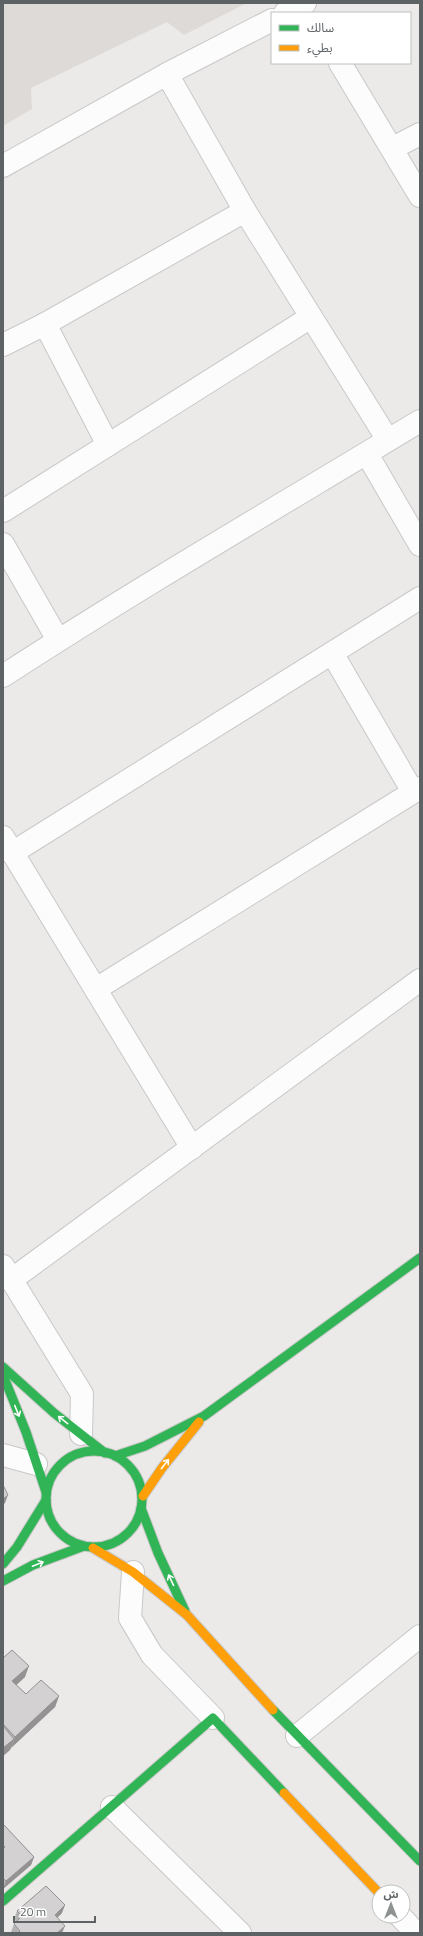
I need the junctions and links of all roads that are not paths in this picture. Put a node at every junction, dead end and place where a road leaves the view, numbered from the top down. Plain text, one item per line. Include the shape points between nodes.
1 (271, 21) edge
2 (341, 64) edge
3 (167, 74) junction
4 (420, 134) edge
5 (392, 148) junction
6 (3, 166) edge
7 (420, 196) edge
8 (245, 211) junction
9 (311, 317) junction
10 (45, 324) junction
11 (3, 345) edge
12 (420, 421) edge
13 (388, 440) junction
14 (108, 445) junction
15 (367, 454) junction
16 (3, 511) edge
17 (3, 544) edge
18 (420, 545) edge
19 (420, 598) edge
20 (58, 640) junction
21 (332, 653) junction
22 (3, 676) edge
23 (416, 790) edge
24 (8, 845) edge
25 (420, 980) edge
26 (96, 989) junction
27 (192, 1148) junction
28 (420, 1258) edge
29 (7, 1273) edge
30 (3, 1367) edge
31 (3, 1375) edge
32 (204, 1416) junction
33 (81, 1434) junction
34 (105, 1452) junction
35 (3, 1455) edge
36 (115, 1456) junction
37 (36, 1464) junction
38 (46, 1496) junction
39 (142, 1496) junction
40 (141, 1508) junction
41 (84, 1546) junction
42 (94, 1548) junction
43 (3, 1564) edge
44 (133, 1572) junction
45 (3, 1581) edge
46 (187, 1615) junction
47 (420, 1636) edge
48 (213, 1718) junction
49 (297, 1736) junction
50 (112, 1807) junction
51 (420, 1861) edge
52 (371, 1886) edge
53 (3, 1901) edge
54 (408, 1924) edge
55 (240, 1933) edge
56 (416, 1933) edge

1 - 3 street
2 - 5 street
3 - 6 street
3 - 8 street
4 - 5 street
5 - 7 street
8 - 9 street
8 - 10 street
9 - 13 street
9 - 14 street
10 - 11 street
10 - 14 street
12 - 13 street
13 - 15 street
14 - 16 street
15 - 18 street
15 - 20 street via 263,514
17 - 20 street
19 - 21 street
20 - 22 street
21 - 23 street
21 - 24 street
23 - 26 street
24 - 26 street
25 - 27 street
26 - 27 street
27 - 29 street
28 - 32 street
29 - 33 street via 82,1394
33 -> 30 street
31 -> 37 street
32 - 36 street via 145,1446
39 -> 32 street
33 - 34 street
34 - 36 street
34 - 38 street via 90,1451 75,1455 62,1463 51,1476
35 - 37 street
36 - 39 street via 132,1468
37 - 38 street
38 - 41 street via 46,1509 52,1524 63,1536
38 - 43 street via 17,1547
39 - 40 street
40 - 42 street via 135,1526 124,1537 110,1545
46 -> 40 street via 158,1554
41 - 42 street
45 -> 41 street via 33,1565
42 - 44 street
44 - 46 street
44 - 48 street via 130,1618 152,1655
46 - 49 street
47 - 49 street
48 - 50 street
48 - 52 street
49 - 51 street
50 - 53 street
50 - 55 street
54 - 56 street

